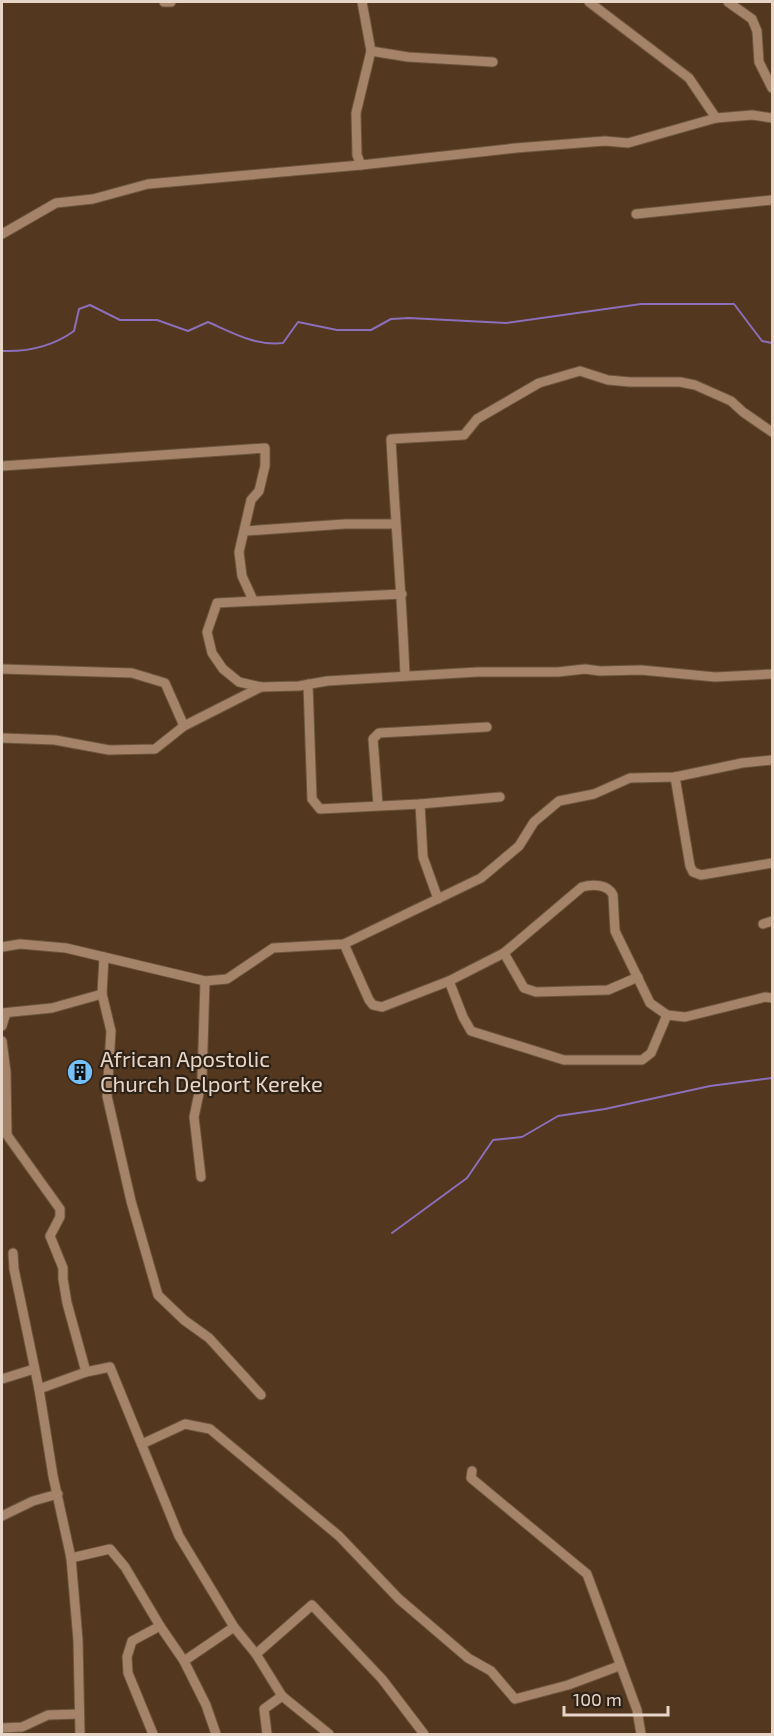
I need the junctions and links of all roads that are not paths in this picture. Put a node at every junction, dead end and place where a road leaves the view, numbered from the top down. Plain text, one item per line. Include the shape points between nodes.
1 (164, 2) edge
2 (171, 2) edge
3 (362, 2) edge
4 (589, 2) edge
5 (728, 2) edge
6 (371, 51) junction
7 (494, 62) dead end
8 (772, 88) edge
9 (716, 118) junction
10 (772, 118) edge
11 (362, 165) junction
12 (772, 200) edge
13 (636, 214) dead end
14 (2, 234) edge
15 (772, 432) edge
16 (2, 466) edge
17 (395, 524) junction
18 (245, 531) junction
19 (402, 594) junction
20 (253, 600) junction
21 (2, 669) edge
22 (772, 674) edge
23 (405, 676) junction
24 (309, 684) junction
25 (261, 687) junction
26 (184, 726) junction
27 (487, 727) dead end
28 (2, 738) edge
29 (772, 760) edge
30 (675, 777) junction
31 (500, 797) dead end
32 (420, 804) junction
33 (378, 805) junction
34 (772, 863) edge
35 (438, 899) junction
36 (344, 944) junction
37 (2, 947) edge
38 (504, 953) junction
39 (104, 957) junction
40 (638, 977) junction
41 (205, 981) junction
42 (449, 981) junction
43 (102, 994) junction
44 (772, 998) edge
45 (4, 1013) edge
46 (667, 1015) junction
47 (2, 1026) edge
48 (2, 1041) edge
49 (4, 1119) edge
50 (4, 1136) edge
51 (201, 1177) dead end
52 (13, 1253) dead end
53 (34, 1368) junction
54 (86, 1372) junction
55 (2, 1379) edge
56 (39, 1389) junction
57 (261, 1395) dead end
58 (142, 1444) junction
59 (472, 1471) dead end
60 (58, 1494) junction
61 (2, 1516) edge
62 (71, 1558) junction
63 (160, 1626) junction
64 (234, 1627) junction
65 (256, 1654) junction
66 (184, 1662) junction
67 (619, 1666) junction
68 (282, 1696) junction
69 (79, 1714) junction
70 (2, 1728) edge
71 (80, 1734) edge
72 (153, 1734) edge
73 (216, 1734) edge
74 (267, 1734) edge
75 (329, 1734) edge
76 (424, 1734) edge
77 (641, 1734) edge

1 - 2 street
3 - 6 street
4 - 9 street via 689,78
5 - 8 street via 752,19 757,31 759,62
6 - 7 street
6 - 11 street via 356,113 357,155
9 - 10 street
9 - 11 street via 628,143 605,141 516,148
11 - 14 street via 148,184 93,199 56,203
12 - 13 street
15 - 17 street via 731,401 695,384 630,382 580,371 557,376 495,407 477,419 464,435 391,439
16 - 18 street via 265,448 259,491 251,500
17 - 18 street
17 - 19 street
18 - 20 street via 239,552 242,576
19 - 20 street
19 - 23 street
20 - 25 street via 217,603 207,632 212,654 224,669 239,682
21 - 26 street via 132,673 165,683
22 - 23 street via 715,676 585,669
23 - 24 street
24 - 25 street
24 - 33 street via 312,799 320,809
25 - 26 street
26 - 28 street via 155,749 109,750 55,740
27 - 33 street via 379,733 373,739
29 - 30 street
30 - 34 street via 693,872 701,875
30 - 35 street via 630,778 594,794 559,801 534,822 519,846 481,878
31 - 32 street
32 - 33 street
32 - 35 street via 423,857
35 - 36 street
36 - 41 street via 273,948 226,979
36 - 42 street via 373,1005 382,1006
37 - 39 street via 20,944 66,948
38 - 40 street via 524,988 536,992 608,990
38 - 40 street via 582,887 604,886 613,895 615,931
38 - 42 street
39 - 41 street
39 - 43 street
40 - 46 street via 650,1003
41 - 51 street via 202,1079 194,1117
42 - 46 street via 471,1030 564,1060 642,1060 651,1053
43 - 45 street via 51,1008
43 - 57 street via 111,1031 107,1096 158,1295 209,1338
44 - 46 street via 685,1017
45 - 47 street
48 - 49 street via 6,1072
49 - 50 street
50 - 54 street via 60,1209 50,1236 63,1268 67,1303
52 - 53 street
53 - 55 street
53 - 56 street
54 - 56 street
54 - 58 street via 110,1367
56 - 60 street
58 - 64 street via 179,1536
58 - 67 street via 185,1424 210,1429 339,1536 399,1599 468,1658 491,1671 515,1699
59 - 67 street via 471,1478 587,1574
60 - 61 street
60 - 62 street
62 - 63 street via 110,1549
62 - 69 street
63 - 66 street
63 - 72 street via 132,1641 127,1657 128,1673
64 - 65 street
64 - 66 street
65 - 68 street
65 - 76 street via 312,1605 382,1679
66 - 73 street
67 - 77 street via 637,1710
68 - 74 street via 264,1709
68 - 75 street
69 - 70 street via 48,1715 22,1727
69 - 71 street

